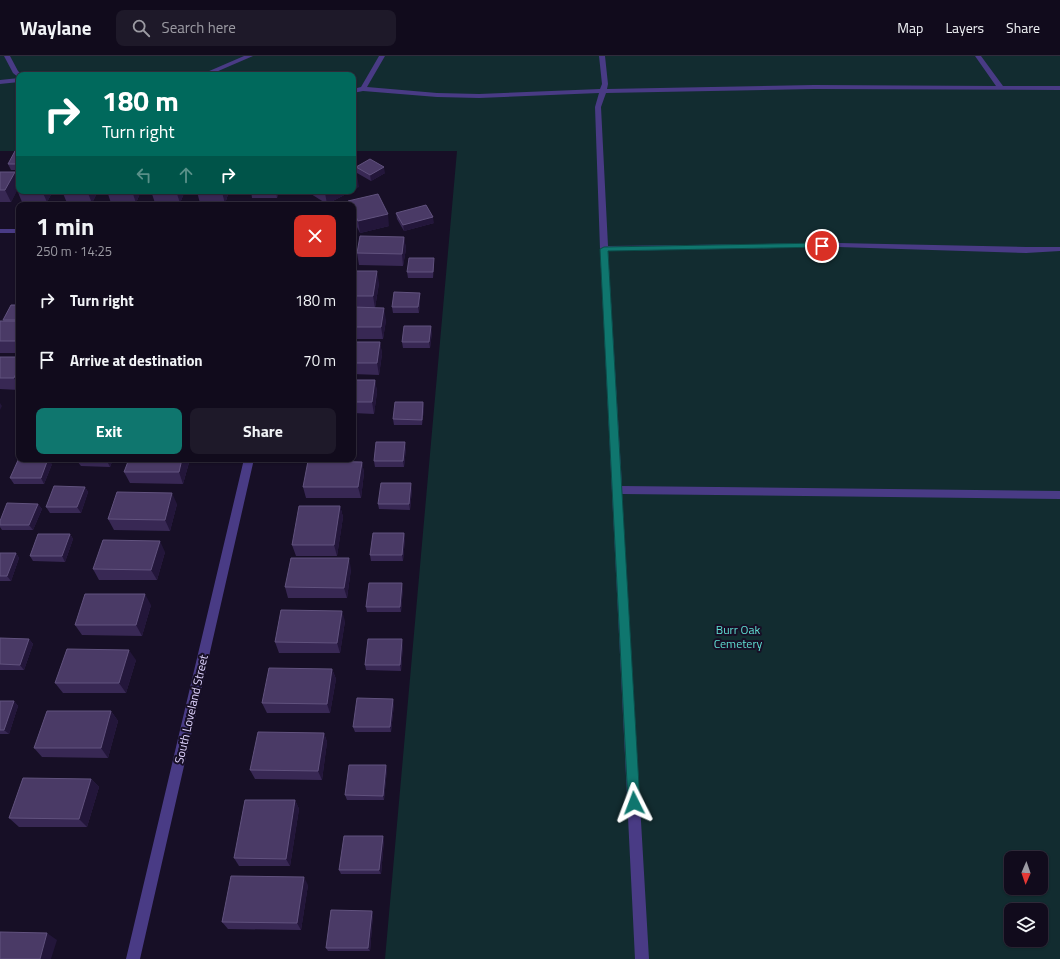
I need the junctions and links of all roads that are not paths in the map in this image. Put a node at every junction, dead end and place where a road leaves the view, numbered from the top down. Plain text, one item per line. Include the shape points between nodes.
1 (7, 56) edge
2 (250, 56) edge
3 (382, 56) edge
4 (602, 56) edge
5 (978, 56) edge
6 (210, 72) edge
7 (16, 73) edge
8 (16, 80) edge
9 (0, 82) edge
10 (1000, 86) junction
11 (1060, 88) edge
12 (363, 89) junction
13 (356, 90) edge
14 (604, 91) junction
15 (0, 231) edge
16 (16, 231) edge
17 (604, 249) junction
18 (1060, 249) edge
19 (248, 462) edge
20 (617, 490) junction
21 (1060, 495) edge
22 (133, 959) edge
23 (642, 959) edge

1 - 7 street
2 - 6 street
3 - 12 street
4 - 14 street
5 - 10 street
8 - 9 street
10 - 11 street
10 - 14 street
12 - 13 street
12 - 14 street via 479,96
14 - 17 street via 598,107
15 - 16 street
17 - 18 street via 838,246
17 - 20 street
19 - 22 street, South Loveland Street
20 - 21 street
20 - 23 street

